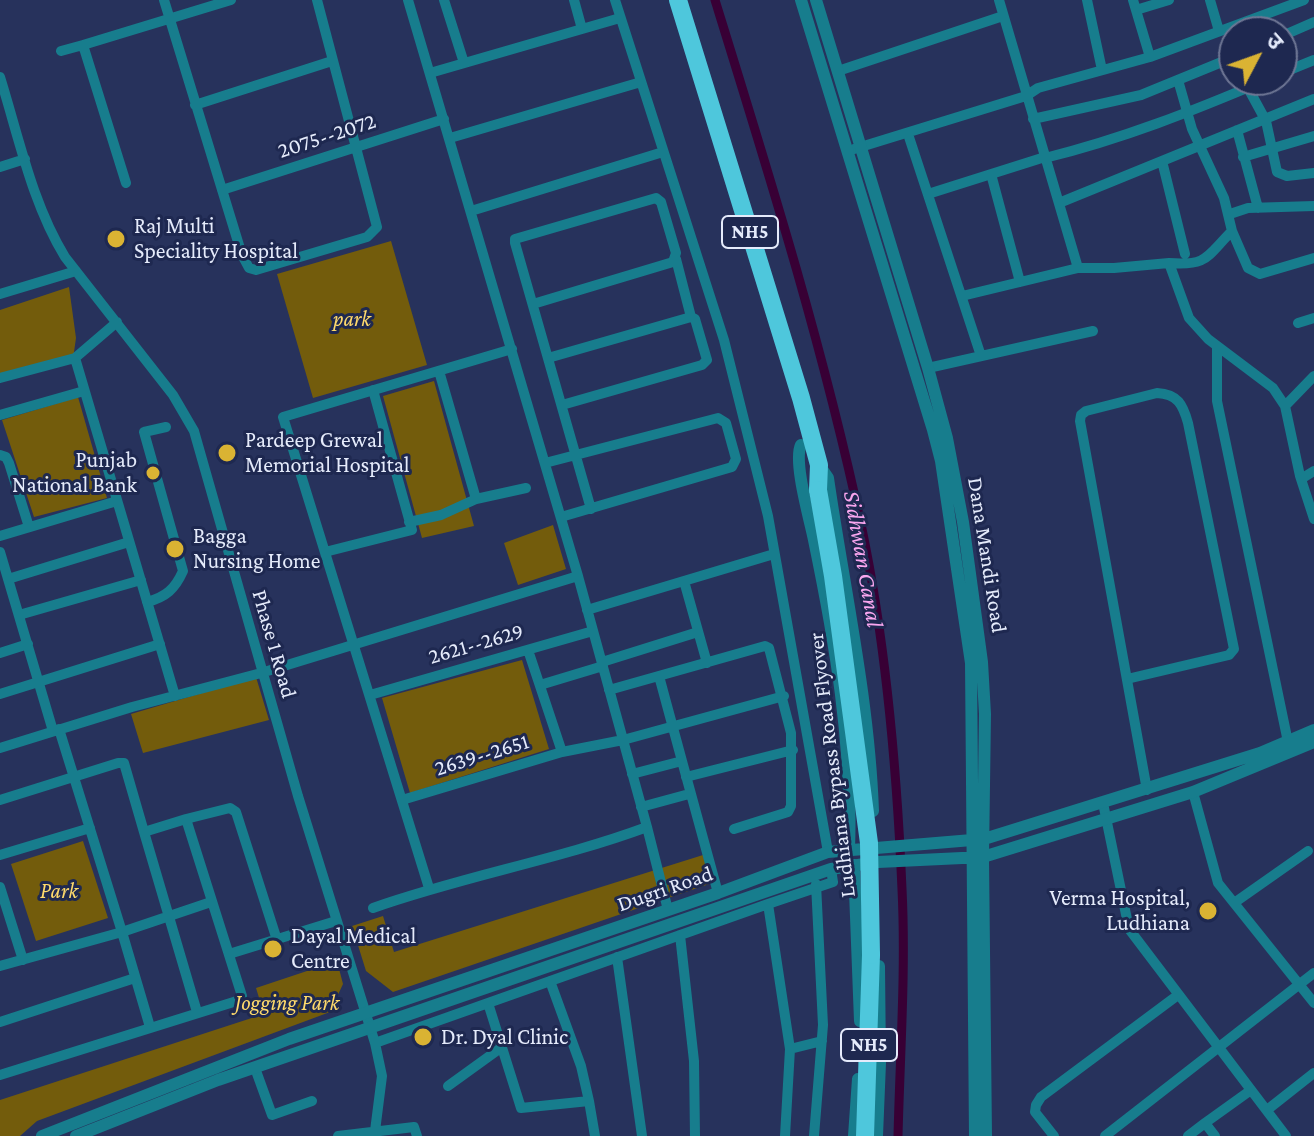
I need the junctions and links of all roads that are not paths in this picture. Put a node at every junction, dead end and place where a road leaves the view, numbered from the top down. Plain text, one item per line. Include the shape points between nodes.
1 (164, 0) edge
2 (231, 0) edge
3 (317, 0) edge
4 (408, 0) edge
5 (444, 0) edge
6 (574, 0) edge
7 (615, 0) edge
8 (669, 0) edge
9 (678, 0) edge
10 (801, 0) edge
11 (816, 0) edge
12 (999, 0) edge
13 (1087, 0) edge
14 (1169, 0) edge
15 (1210, 0) edge
16 (1304, 0) edge
17 (1134, 5) edge
18 (1003, 16) junction
19 (1260, 16) edge
20 (170, 18) junction
21 (620, 18) junction
22 (1218, 28) edge
23 (582, 29) junction
24 (1218, 31) edge
25 (83, 45) junction
26 (61, 51) dead end
27 (1150, 57) junction
28 (332, 61) junction
29 (464, 63) junction
30 (1218, 64) edge
31 (1102, 70) junction
32 (838, 71) junction
33 (430, 73) junction
34 (0, 77) edge
35 (1178, 80) junction
36 (641, 82) junction
37 (1026, 96) junction
38 (1229, 96) edge
39 (1252, 96) edge
40 (1314, 99) edge
41 (195, 105) junction
42 (1188, 113) junction
43 (444, 119) junction
44 (1033, 119) junction
45 (1266, 121) junction
46 (1237, 130) junction
47 (908, 134) junction
48 (1314, 136) edge
49 (450, 138) junction
50 (1198, 144) junction
51 (354, 148) junction
52 (855, 148) junction
53 (1270, 149) junction
54 (663, 152) junction
55 (1045, 157) junction
56 (1243, 157) junction
57 (25, 159) junction
58 (1162, 161) junction
59 (0, 167) edge
60 (1314, 173) edge
61 (991, 174) junction
62 (126, 183) dead end
63 (222, 190) junction
64 (928, 194) junction
65 (1059, 203) junction
66 (1314, 206) edge
67 (1258, 208) junction
68 (471, 211) junction
69 (1230, 214) junction
70 (1232, 231) junction
71 (1185, 254) dead end
72 (1314, 258) edge
73 (676, 259) junction
74 (1169, 263) junction
75 (1078, 268) junction
76 (76, 271) junction
77 (1020, 282) junction
78 (0, 294) edge
79 (962, 296) junction
80 (533, 304) junction
81 (691, 317) junction
82 (1314, 318) edge
83 (117, 322) junction
84 (1298, 323) dead end
85 (1093, 331) dead end
86 (1217, 346) junction
87 (512, 349) junction
88 (727, 355) junction
89 (981, 356) junction
90 (75, 358) junction
91 (548, 358) junction
92 (707, 360) junction
93 (928, 368) junction
94 (439, 371) junction
95 (1314, 376) edge
96 (0, 378) edge
97 (373, 390) junction
98 (84, 391) junction
99 (562, 405) junction
100 (1285, 406) junction
101 (0, 415) edge
102 (166, 427) dead end
103 (801, 445) junction
104 (0, 455) edge
105 (576, 456) junction
106 (753, 457) junction
107 (545, 463) junction
108 (736, 463) junction
109 (819, 465) junction
110 (1314, 471) edge
111 (1301, 479) junction
112 (526, 488) dead end
113 (818, 488) junction
114 (476, 499) junction
115 (117, 501) junction
116 (591, 509) junction
117 (561, 517) junction
118 (1314, 519) edge
119 (410, 526) junction
120 (29, 527) junction
121 (0, 536) edge
122 (129, 542) junction
123 (0, 552) edge
124 (325, 552) junction
125 (774, 554) junction
126 (578, 576) junction
127 (5, 579) edge
128 (141, 580) junction
129 (684, 581) junction
130 (147, 602) junction
131 (587, 610) junction
132 (19, 615) junction
133 (593, 631) junction
134 (698, 632) junction
135 (354, 643) junction
136 (28, 644) junction
137 (160, 644) junction
138 (528, 650) junction
139 (0, 653) edge
140 (707, 663) junction
141 (602, 664) junction
142 (261, 673) junction
143 (659, 676) junction
144 (1127, 679) junction
145 (39, 682) junction
146 (540, 685) junction
147 (609, 690) junction
148 (0, 694) edge
149 (370, 695) junction
150 (175, 696) junction
151 (784, 696) junction
152 (673, 727) junction
153 (56, 730) junction
154 (1314, 730) edge
155 (623, 740) junction
156 (1288, 742) junction
157 (1314, 742) edge
158 (0, 748) edge
159 (793, 750) junction
160 (562, 752) junction
161 (682, 761) junction
162 (632, 774) junction
163 (686, 777) junction
164 (74, 778) junction
165 (1147, 790) junction
166 (1193, 792) junction
167 (689, 794) junction
168 (0, 800) edge
169 (402, 800) junction
170 (1103, 803) junction
171 (641, 807) junction
172 (186, 819) junction
173 (1106, 820) junction
174 (647, 827) junction
175 (90, 828) junction
176 (734, 829) dead end
177 (144, 832) junction
178 (978, 840) junction
179 (875, 847) junction
180 (849, 849) junction
181 (1308, 851) dead end
182 (828, 852) junction
183 (0, 855) edge
184 (978, 857) junction
185 (876, 862) junction
186 (854, 865) junction
187 (831, 869) junction
188 (816, 874) junction
189 (0, 887) edge
190 (429, 888) junction
191 (816, 888) junction
192 (718, 893) junction
193 (211, 902) junction
194 (1234, 903) junction
195 (768, 904) junction
196 (373, 908) dead end
197 (3, 910) edge
198 (668, 910) junction
199 (168, 916) junction
200 (336, 921) junction
201 (122, 932) junction
202 (680, 935) junction
203 (277, 940) junction
204 (229, 954) junction
205 (617, 957) junction
206 (23, 960) junction
207 (0, 966) edge
208 (1314, 973) edge
209 (135, 978) junction
210 (550, 981) junction
211 (1299, 985) junction
212 (1178, 995) junction
213 (488, 1003) junction
214 (1314, 1003) edge
215 (197, 1012) junction
216 (365, 1013) junction
217 (0, 1022) edge
218 (150, 1027) junction
219 (370, 1028) junction
220 (822, 1041) junction
221 (375, 1043) junction
222 (502, 1047) junction
223 (1219, 1048) junction
224 (790, 1049) junction
225 (255, 1068) junction
226 (1314, 1073) edge
227 (0, 1075) edge
228 (448, 1086) dead end
229 (1251, 1090) junction
230 (312, 1101) dead end
231 (589, 1101) junction
232 (1267, 1110) junction
233 (1205, 1123) junction
234 (375, 1131) junction
235 (42, 1136) edge
236 (76, 1136) edge
237 (338, 1136) edge
238 (417, 1136) edge
239 (595, 1136) edge
240 (642, 1136) edge
241 (695, 1136) edge
242 (785, 1136) edge
243 (814, 1136) edge
244 (854, 1136) edge
245 (865, 1136) edge
246 (877, 1136) edge
247 (975, 1136) edge
248 (986, 1136) edge
249 (1054, 1136) edge
250 (1105, 1136) edge
251 (1188, 1136) edge
252 (1215, 1136) edge
253 (1286, 1136) edge

1 - 20 street
2 - 20 street
3 - 28 street
4 - 33 street
5 - 29 street
6 - 23 street
7 - 21 street
8 - 103 highway, NH5 via 792,400
9 - 109 highway, NH5
10 - 52 street
11 - 32 street, Dana Mandi Road
12 - 18 street
13 - 31 street
14 - 17 street
15 - 22 street
16 - 19 street
17 - 27 street
18 - 32 street
18 - 37 street
20 - 25 street
20 - 41 street
21 - 23 street
21 - 36 street
23 - 29 street
24 - 27 street
25 - 26 street
25 - 62 street
27 - 31 street
28 - 41 street
28 - 51 street
29 - 33 street
30 - 35 street
31 - 37 street
32 - 52 street, Dana Mandi Road
33 - 43 street
34 - 57 street, Phase 1 Road
35 - 42 street
35 - 44 street via 1141,95
36 - 49 street
36 - 54 street
37 - 44 street
37 - 47 street
38 - 42 street
39 - 45 street
40 - 45 street
41 - 63 street
42 - 50 street
42 - 55 street
43 - 49 street
43 - 51 street, 2075--2072
44 - 55 street
45 - 46 street
45 - 53 street
46 - 50 street
46 - 56 street
47 - 52 street
47 - 64 street
48 - 53 street
49 - 68 street
50 - 58 street
50 - 69 street
51 - 63 street, 2075--2072
51 - 63 street via 377,222 367,237 264,269 249,268
52 - 93 street, Dana Mandi Road
52 - 178 street via 941,461 971,663
53 - 56 street
53 - 60 street via 1277,172
54 - 68 street
54 - 88 street
55 - 61 street
55 - 65 street
56 - 67 street
57 - 59 street
57 - 76 street, Phase 1 Road via 45,221
58 - 65 street
58 - 71 street
61 - 64 street
61 - 77 street
64 - 79 street
65 - 75 street
66 - 67 street
67 - 69 street
68 - 87 street
69 - 70 street
70 - 72 street via 1252,272
70 - 74 street via 1195,265
73 - 80 street
73 - 80 street via 656,198 519,235 515,243
73 - 81 street
74 - 75 street
74 - 86 street via 1189,318
75 - 77 street
76 - 78 street
76 - 83 street, Phase 1 Road
77 - 79 street
79 - 89 street
80 - 91 street
81 - 91 street
81 - 92 street
82 - 84 street
83 - 90 street
83 - 142 street, Phase 1 Road via 194,431
85 - 89 street
86 - 100 street via 1273,388
86 - 156 street via 1217,401
87 - 94 street
87 - 107 street
88 - 92 street
88 - 106 street
89 - 93 street
90 - 96 street
90 - 98 street
91 - 99 street
92 - 99 street
93 - 178 street, Dana Mandi Road via 950,452 977,613 985,714
94 - 97 street
94 - 114 street
95 - 100 street
97 - 119 street
97 - 124 street via 283,417
98 - 101 street
98 - 115 street
99 - 105 street
100 - 111 street
102 - 130 street via 144,432 183,571 176,586
103 - 113 highway, Ludhiana Bypass Road Flyover / NH5
103 - 180 street via 801,473 837,671 849,789
104 - 120 street via 9,463
105 - 107 street
105 - 108 street via 718,418 726,423
105 - 116 street
106 - 108 street
106 - 125 street
107 - 117 street
108 - 116 street
109 - 113 highway, Ludhiana Bypass Road Flyover / NH5
109 - 179 street via 828,478 852,623
110 - 111 street
111 - 118 street
112 - 114 street
113 - 245 highway, Ludhiana Bypass Road Flyover / NH5, bridge via 869,843 871,1010
114 - 119 street
115 - 120 street
115 - 122 street
116 - 117 street
117 - 126 street
119 - 124 street
120 - 121 street
122 - 127 street
122 - 128 street
123 - 127 street
124 - 135 street
125 - 129 street
125 - 182 street
126 - 131 street
126 - 135 street
127 - 132 street
128 - 130 street
128 - 132 street
129 - 131 street
129 - 134 street
130 - 137 street
131 - 133 street
132 - 136 street
133 - 138 street, 2621--2629
133 - 141 street
134 - 140 street
134 - 141 street
135 - 142 street
135 - 149 street
136 - 139 street
136 - 145 street
137 - 145 street
137 - 150 street
138 - 146 street, 2639--2651
138 - 149 street, 2621--2629
140 - 143 street
140 - 151 street via 767,646
141 - 146 street
141 - 147 street
142 - 150 street
142 - 200 street, Phase 1 Road
143 - 147 street
143 - 152 street
144 - 144 street via 1081,415 1168,393 1183,406 1188,423 1234,649 1229,655
144 - 165 street
145 - 148 street
145 - 153 street
146 - 160 street, 2639--2651
147 - 155 street
149 - 169 street
150 - 153 street
151 - 152 street
151 - 159 street
152 - 155 street
152 - 161 street
153 - 158 street
153 - 164 street
154 - 156 street, Dugri Road
155 - 160 street
155 - 162 street
156 - 165 street, Dugri Road
157 - 166 street, Dugri Road
159 - 163 street
159 - 176 street via 788,812
160 - 169 street, 2639--2651
161 - 162 street
161 - 163 street
162 - 171 street
163 - 167 street
164 - 168 street
164 - 175 street
164 - 177 street via 124,763
165 - 170 street, Dugri Road
166 - 173 street, Dugri Road
166 - 194 street via 1218,883
167 - 171 street
167 - 192 street
169 - 190 street
170 - 173 street
170 - 178 street, Dugri Road
171 - 174 street
172 - 177 street
172 - 193 street
172 - 203 street via 230,808 236,812
173 - 184 street, Dugri Road
173 - 212 street via 1129,929
174 - 190 street
174 - 198 street
175 - 183 street
175 - 201 street
177 - 199 street
178 - 179 street, Dugri Road
178 - 184 street, Dana Mandi Road
179 - 180 street, Dugri Road
179 - 185 street
180 - 182 street, Dugri Road
181 - 194 street
182 - 192 street, Dugri Road
184 - 185 street, Dugri Road
184 - 247 street
184 - 248 street, Dana Mandi Road
185 - 186 street, Dugri Road
185 - 246 street
186 - 187 street, Dugri Road
186 - 244 street via 860,1042
187 - 188 street, Dugri Road
187 - 191 street via 833,882
188 - 191 street
188 - 219 street, Dugri Road
189 - 197 street
190 - 196 street
191 - 195 street
191 - 220 street
192 - 198 street, Dugri Road
193 - 199 street
193 - 204 street
194 - 211 street
195 - 202 street
195 - 224 street
197 - 206 street
198 - 216 street, Dugri Road
199 - 201 street
199 - 215 street
200 - 203 street
200 - 216 street, Phase 1 Road
201 - 206 street
201 - 209 street
202 - 205 street
202 - 241 street via 694,1061
203 - 204 street
204 - 215 street via 242,998
205 - 210 street
205 - 240 street
206 - 207 street
208 - 211 street
209 - 217 street
209 - 218 street
210 - 213 street
210 - 231 street
211 - 214 street
211 - 223 street
212 - 223 street
212 - 249 street via 1041,1097 1035,1112
213 - 221 street
213 - 222 street
215 - 218 street
216 - 219 street, Phase 1 Road
216 - 235 street, Dugri Road
218 - 227 street
219 - 221 street, Phase 1 Road
219 - 225 street, Dugri Road
220 - 224 street
220 - 243 street
221 - 234 street, Phase 1 Road via 382,1076
222 - 228 street
222 - 231 street via 521,1108
223 - 229 street
223 - 250 street
224 - 242 street
225 - 230 street via 272,1115
225 - 236 street, Dugri Road
226 - 232 street
229 - 232 street
229 - 233 street
231 - 239 street
232 - 253 street
233 - 251 street
233 - 252 street
234 - 237 street
234 - 238 street via 414,1127

